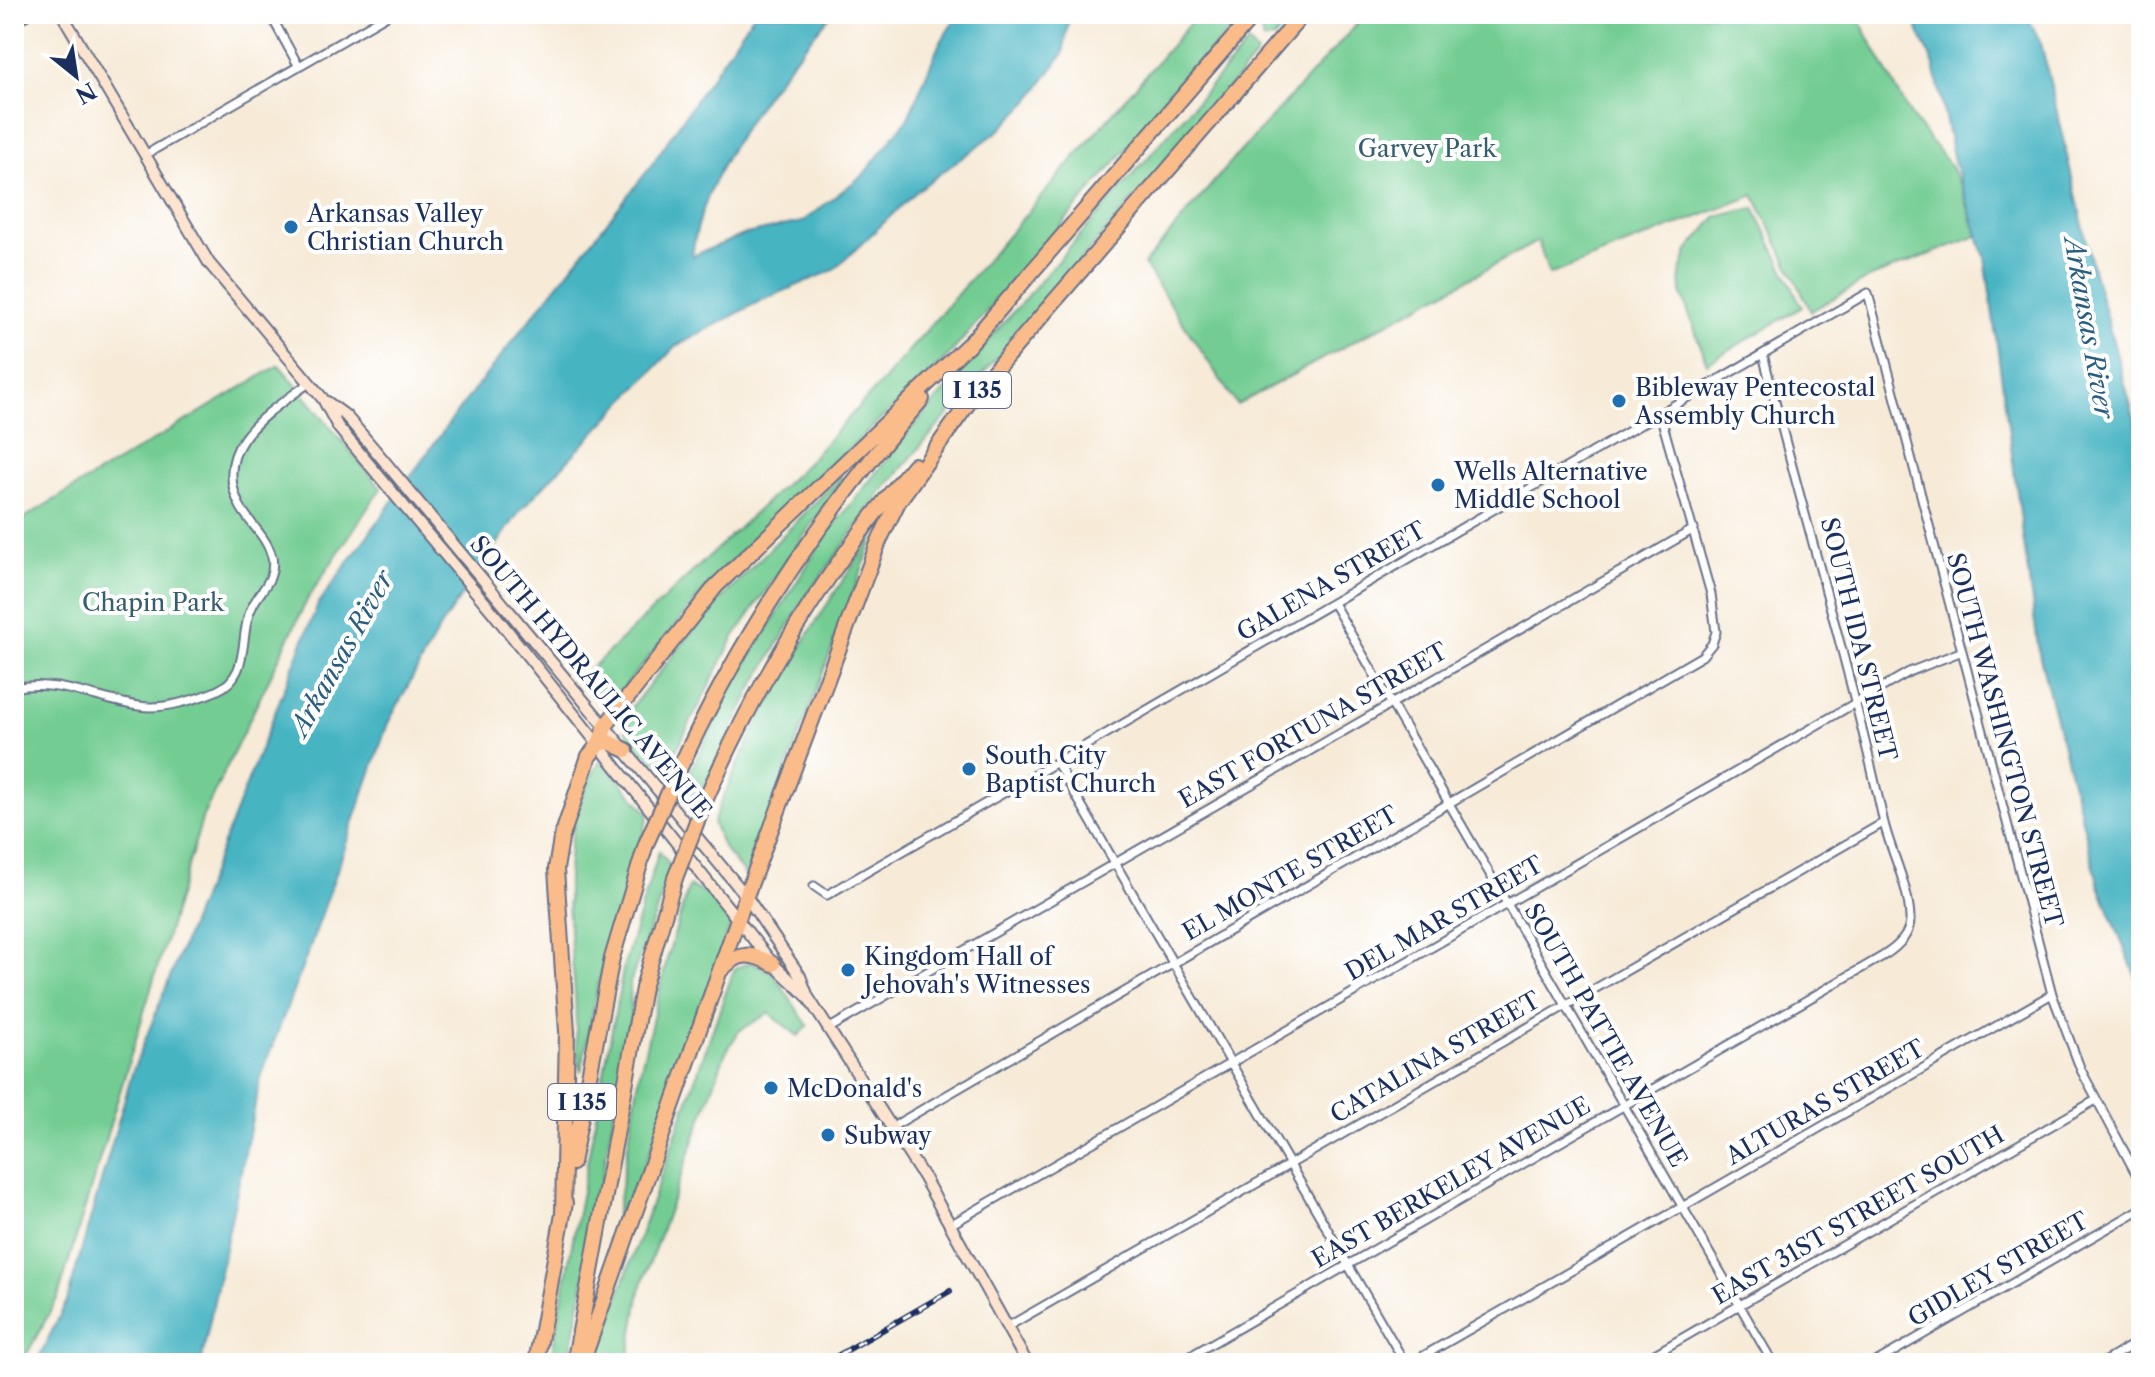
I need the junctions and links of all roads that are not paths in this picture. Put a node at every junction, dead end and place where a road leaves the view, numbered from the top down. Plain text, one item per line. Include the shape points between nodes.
1 (26, 14) edge
2 (62, 14) edge
3 (270, 14) edge
4 (389, 14) edge
5 (1254, 14) edge
6 (1303, 14) edge
7 (14, 21) edge
8 (298, 65) junction
9 (145, 155) junction
10 (1868, 293) joint
11 (973, 340) junction
12 (1763, 354) junction
13 (309, 383) junction
14 (979, 388) junction
15 (323, 399) junction
16 (1660, 414) junction
17 (1694, 529) junction
18 (1333, 603) junction
19 (1960, 652) junction
20 (14, 688) edge
21 (1391, 703) junction
22 (1856, 703) junction
23 (606, 725) junction
24 (599, 744) junction
25 (626, 750) junction
26 (1057, 763) junction
27 (1449, 804) junction
28 (1883, 823) junction
29 (1115, 863) junction
30 (814, 886) dead end
31 (746, 896) junction
32 (1508, 905) junction
33 (739, 918) junction
34 (1906, 934) joint
35 (1174, 963) junction
36 (773, 964) junction
37 (721, 969) junction
38 (2052, 994) junction
39 (808, 997) junction
40 (1566, 1005) junction
41 (828, 1029) junction
42 (1232, 1063) junction
43 (2096, 1100) junction
44 (1624, 1105) junction
45 (892, 1127) junction
46 (1290, 1164) junction
47 (2141, 1183) edge
48 (1682, 1207) junction
49 (2141, 1209) edge
50 (563, 1212) junction
51 (950, 1225) junction
52 (1348, 1264) junction
53 (1740, 1306) junction
54 (1007, 1327) junction
55 (2141, 1340) edge
56 (536, 1363) edge
57 (574, 1363) edge
58 (582, 1363) edge
59 (1027, 1363) edge
60 (1178, 1363) edge
61 (1408, 1363) edge
62 (1639, 1363) edge
63 (1773, 1363) edge
64 (1874, 1363) edge
65 (2102, 1363) edge

1 - 7 street
2 - 9 street, SOUTH HYDRAULIC AVENUE
3 - 8 street
4 - 8 street
5 - 11 highway, I 135
6 - 14 highway, I 135
8 - 9 street
9 - 13 street, SOUTH HYDRAULIC AVENUE via 209,263
10 - 12 street, GALENA STREET
10 - 19 street, SOUTH WASHINGTON STREET
11 - 23 highway via 716,586
11 - 50 highway, I 135, bridge via 841,495 795,558 712,697 646,844 612,958
12 - 16 street, GALENA STREET
12 - 22 street, SOUTH IDA STREET
13 - 15 street, SOUTH HYDRAULIC AVENUE
13 - 20 street via 256,422 236,446 232,485 273,562 269,585 247,621 237,674 220,690 141,707 34,683
14 - 31 highway via 898,502 879,541
14 - 57 highway, I 135, bridge via 825,578 738,727 704,803 675,878 643,988
15 - 23 street, SOUTH HYDRAULIC AVENUE via 346,416
15 - 24 street, SOUTH HYDRAULIC AVENUE via 338,427
16 - 17 street
16 - 18 street, GALENA STREET
17 - 21 street, EAST FORTUNA STREET
17 - 27 street, EL MONTE STREET via 1716,626 1707,652
18 - 21 street, SOUTH PATTIE AVENUE
18 - 26 street, GALENA STREET
19 - 22 street, DEL MAR STREET via 1919,667
19 - 38 street, SOUTH WASHINGTON STREET
21 - 27 street, SOUTH PATTIE AVENUE
21 - 29 street, EAST FORTUNA STREET
22 - 28 street, SOUTH IDA STREET
22 - 32 street, DEL MAR STREET
23 - 24 highway
23 - 25 street, SOUTH HYDRAULIC AVENUE
24 - 25 highway via 609,742
24 - 33 street, SOUTH HYDRAULIC AVENUE
24 - 50 highway via 589,756 556,869 568,1060
25 - 31 street, SOUTH HYDRAULIC AVENUE
26 - 29 street
26 - 30 street, GALENA STREET via 827,895
27 - 32 street, SOUTH PATTIE AVENUE
27 - 35 street, EL MONTE STREET
28 - 34 street, SOUTH IDA STREET via 1909,909
28 - 40 street, CATALINA STREET
29 - 35 street
29 - 41 street, EAST FORTUNA STREET
31 - 33 highway
31 - 39 street, SOUTH HYDRAULIC AVENUE via 800,976
32 - 40 street, SOUTH PATTIE AVENUE
32 - 42 street, DEL MAR STREET
33 - 36 street, SOUTH HYDRAULIC AVENUE
33 - 37 highway
34 - 44 street, EAST BERKELEY AVENUE via 1893,950
35 - 42 street
35 - 45 street, EL MONTE STREET
36 - 37 highway via 745,954
36 - 39 street, SOUTH HYDRAULIC AVENUE
37 - 58 highway
38 - 43 street, SOUTH WASHINGTON STREET
38 - 48 street, ALTURAS STREET
39 - 41 street, SOUTH HYDRAULIC AVENUE
40 - 44 street, SOUTH PATTIE AVENUE
40 - 46 street, CATALINA STREET
41 - 45 street, SOUTH HYDRAULIC AVENUE
42 - 46 street
42 - 51 street, DEL MAR STREET
43 - 47 street, SOUTH WASHINGTON STREET
43 - 53 street, EAST 31ST STREET SOUTH
44 - 48 street, SOUTH PATTIE AVENUE
44 - 52 street, EAST BERKELEY AVENUE
45 - 51 street, SOUTH HYDRAULIC AVENUE
46 - 52 street
46 - 54 street, CATALINA STREET
48 - 53 street, SOUTH PATTIE AVENUE
48 - 61 street, ALTURAS STREET
49 - 64 street, GIDLEY STREET
50 - 56 highway, I 135
51 - 54 street, SOUTH HYDRAULIC AVENUE
52 - 60 street, EAST BERKELEY AVENUE
52 - 61 street
53 - 62 street, EAST 31ST STREET SOUTH
53 - 63 street, SOUTH PATTIE AVENUE
54 - 59 street, SOUTH HYDRAULIC AVENUE
55 - 65 street

